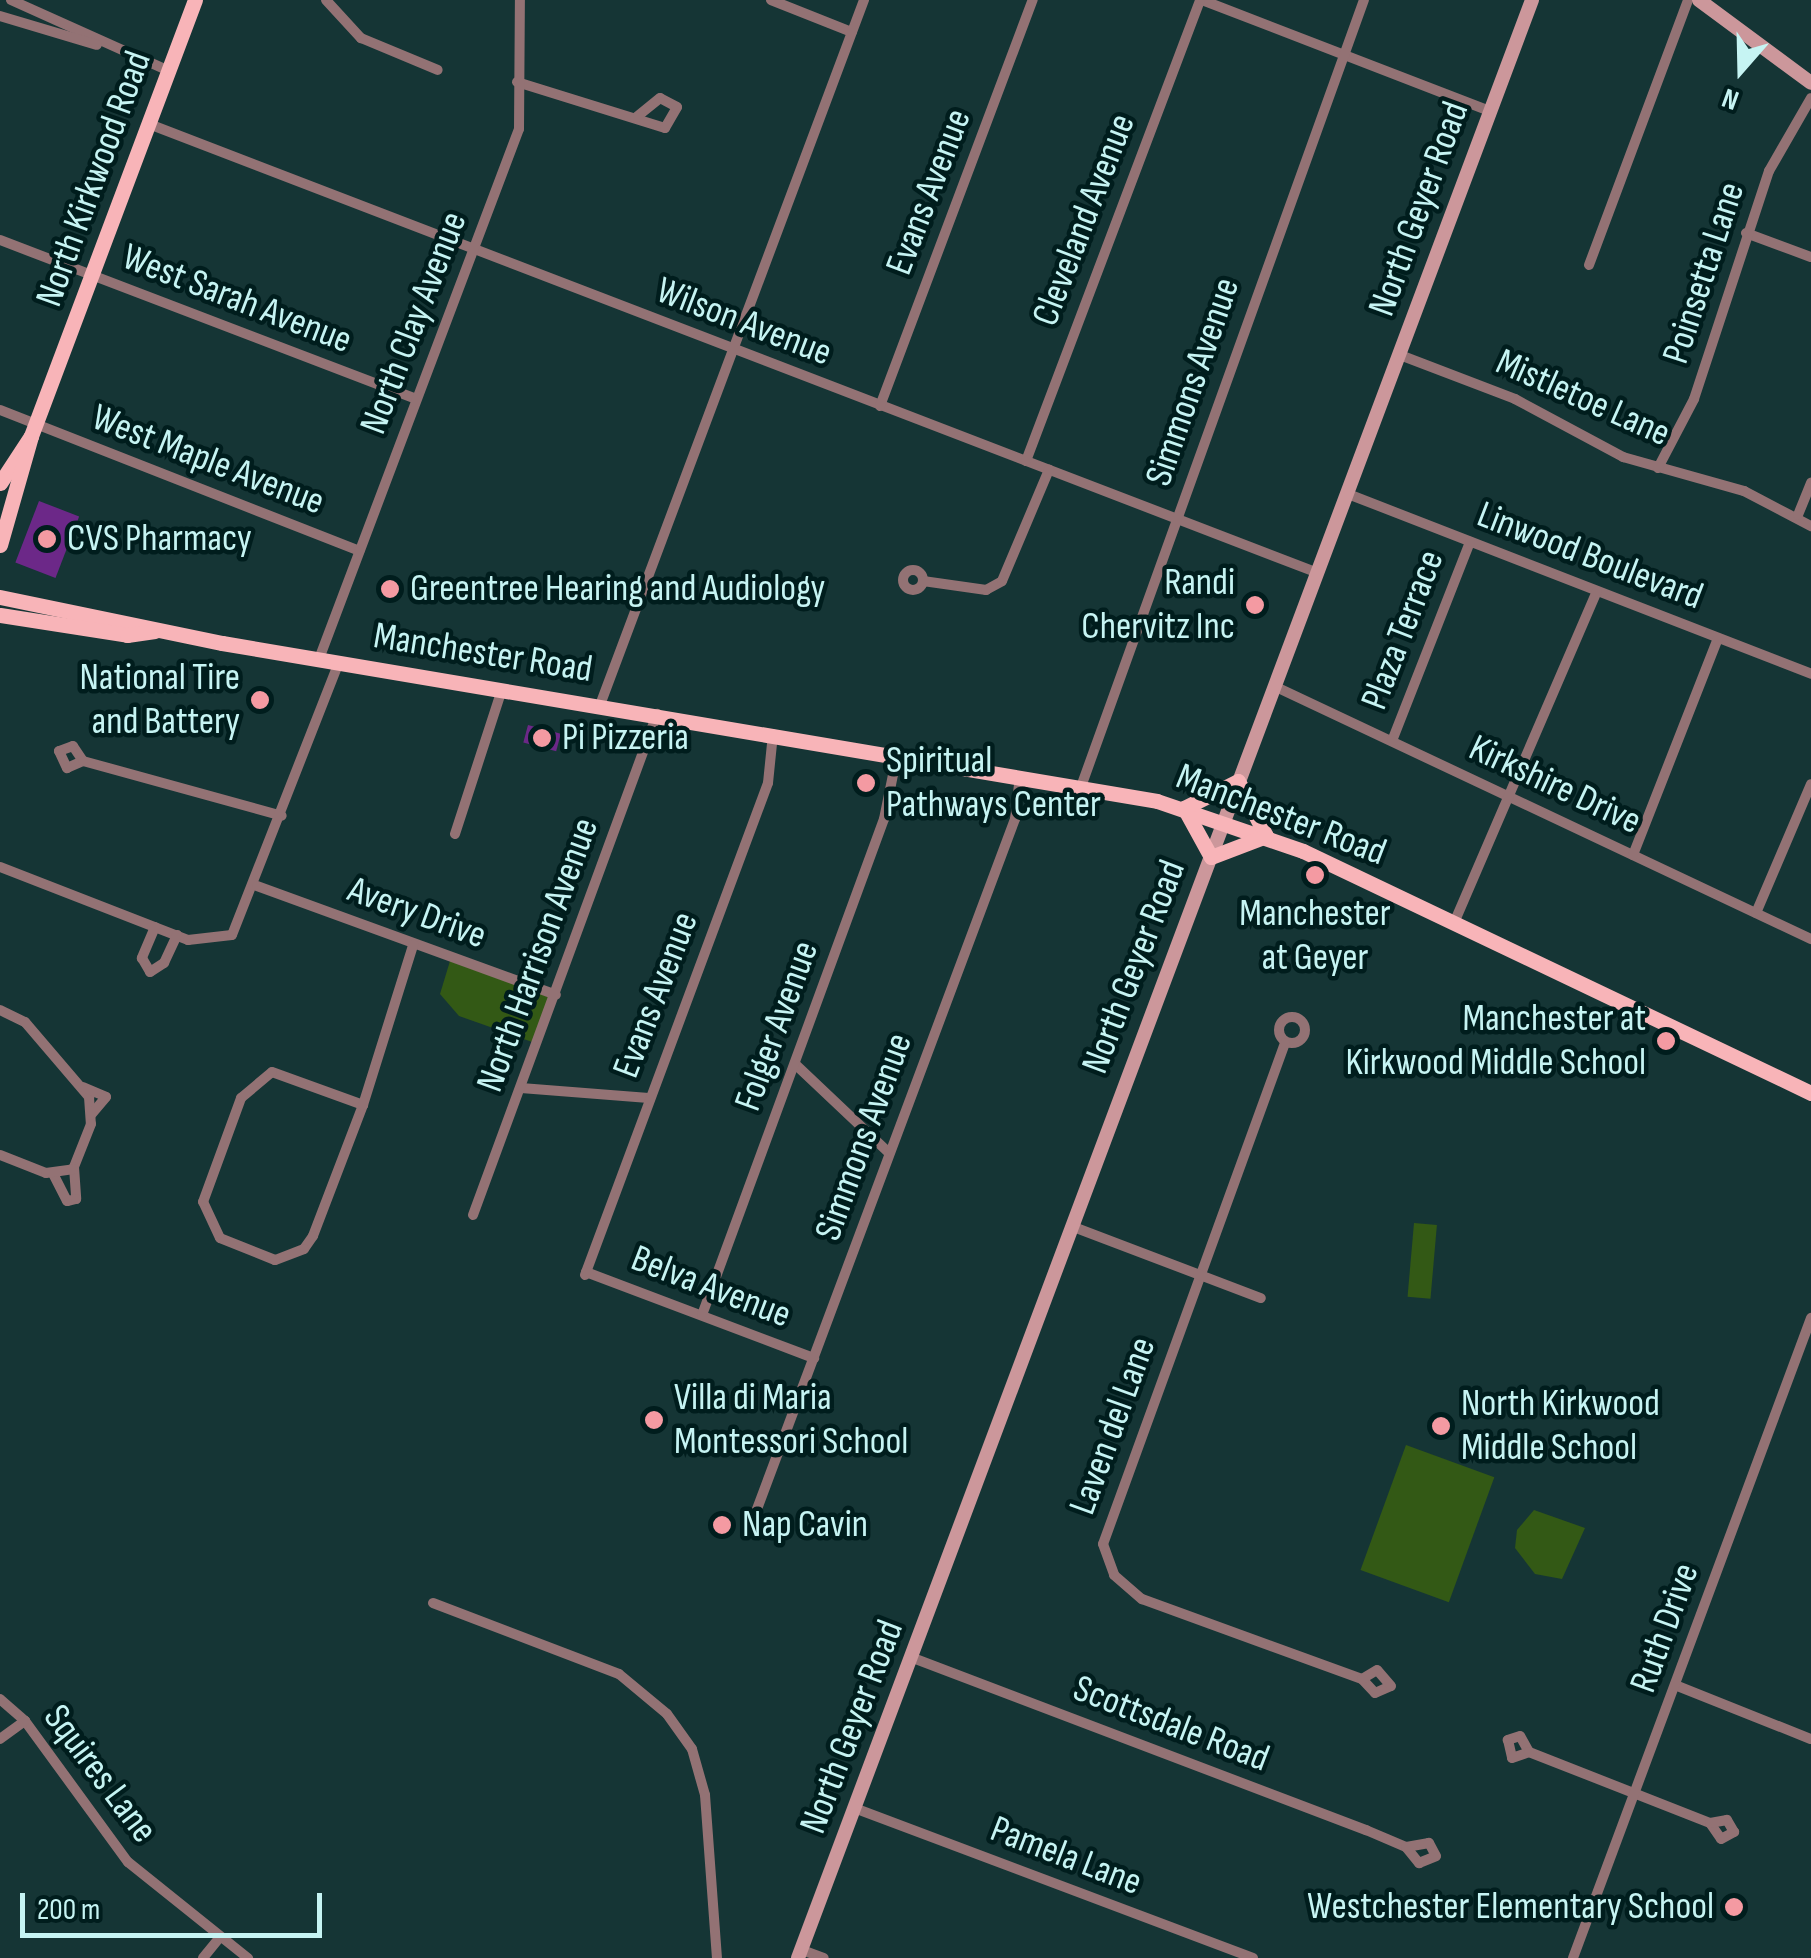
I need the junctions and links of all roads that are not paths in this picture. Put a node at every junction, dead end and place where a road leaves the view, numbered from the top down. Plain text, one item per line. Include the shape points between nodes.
1 (12, 0) edge
2 (195, 0) edge
3 (326, 0) edge
4 (520, 0) edge
5 (771, 0) edge
6 (864, 0) edge
7 (1033, 0) edge
8 (1201, 0) edge
9 (1364, 0) edge
10 (1532, 0) edge
11 (1688, 0) edge
12 (1699, 0) edge
13 (0, 16) edge
14 (852, 32) junction
15 (103, 46) junction
16 (1344, 54) junction
17 (438, 70) dead end
18 (168, 71) junction
19 (517, 82) junction
20 (1811, 83) edge
21 (1811, 98) edge
22 (1490, 111) junction
23 (635, 118) dead end
24 (149, 124) junction
25 (1746, 232) junction
26 (0, 240) edge
27 (476, 250) junction
28 (1811, 257) edge
29 (1588, 265) dead end
30 (92, 276) junction
31 (731, 350) junction
32 (1400, 355) junction
33 (416, 399) junction
34 (880, 406) junction
35 (0, 410) edge
36 (33, 431) junction
37 (1026, 461) junction
38 (1658, 468) junction
39 (1049, 470) junction
40 (0, 482) edge
41 (1811, 482) edge
42 (1348, 494) junction
43 (1808, 497) edge
44 (1798, 516) junction
45 (1179, 521) junction
46 (1811, 526) edge
47 (1470, 542) junction
48 (0, 545) edge
49 (359, 551) junction
50 (1318, 573) junction
51 (922, 581) dead end
52 (1597, 591) junction
53 (0, 597) edge
54 (0, 615) edge
55 (155, 631) junction
56 (1718, 638) junction
57 (319, 659) junction
58 (339, 662) junction
59 (1811, 674) edge
60 (1274, 686) junction
61 (502, 689) junction
62 (600, 705) junction
63 (657, 714) junction
64 (773, 733) junction
65 (1392, 741) junction
66 (897, 754) junction
67 (83, 761) dead end
68 (1020, 774) junction
69 (1238, 780) junction
70 (1082, 784) junction
71 (1811, 784) edge
72 (1512, 798) junction
73 (1184, 808) junction
74 (282, 816) junction
75 (1224, 820) junction
76 (455, 834) dead end
77 (1266, 836) junction
78 (1633, 855) junction
79 (1211, 857) junction
80 (0, 867) edge
81 (257, 886) junction
82 (1756, 913) junction
83 (1454, 923) junction
84 (155, 926) junction
85 (177, 936) junction
86 (1811, 939) edge
87 (413, 945) junction
88 (556, 995) junction
89 (0, 1010) edge
90 (1286, 1043) dead end
91 (795, 1064) junction
92 (522, 1088) junction
93 (1811, 1093) edge
94 (648, 1098) junction
95 (363, 1104) junction
96 (889, 1152) junction
97 (0, 1155) edge
98 (74, 1169) junction
99 (53, 1173) junction
100 (474, 1215) dead end
101 (1071, 1226) junction
102 (585, 1273) joint
103 (1197, 1275) junction
104 (1261, 1298) dead end
105 (702, 1315) junction
106 (1811, 1318) edge
107 (814, 1358) junction
108 (754, 1517) dead end
109 (433, 1602) dead end
110 (913, 1658) junction
111 (1362, 1679) dead end
112 (1676, 1686) junction
113 (0, 1699) edge
114 (25, 1722) junction
115 (0, 1739) edge
116 (1811, 1739) edge
117 (1529, 1752) dead end
118 (1634, 1794) junction
119 (856, 1810) junction
120 (1710, 1823) dead end
121 (1406, 1847) dead end
122 (219, 1938) junction
123 (800, 1954) edge
124 (203, 1958) edge
125 (248, 1958) edge
126 (717, 1958) edge
127 (824, 1958) edge
128 (1254, 1958) edge
129 (1573, 1958) edge

1 - 15 street
2 - 18 main road, North Kirkwood Road
3 - 17 street via 361,38
4 - 19 street, North Clay Avenue
5 - 14 street
6 - 14 street
7 - 34 street, Evans Avenue
8 - 16 street
8 - 37 street, Cleveland Avenue
9 - 16 street, Simmons Avenue
10 - 22 street, North Geyer Road
11 - 29 street
12 - 20 street
13 - 15 street
14 - 31 street
15 - 18 street
16 - 22 street
16 - 45 street, Simmons Avenue via 1229,359
18 - 24 main road, North Kirkwood Road
19 - 23 street
19 - 27 street, North Clay Avenue via 518,129
21 - 25 street, Poinsetta Lane
22 - 32 street, North Geyer Road
24 - 27 street, Wilson Avenue
24 - 30 main road, North Kirkwood Road
25 - 28 street
25 - 38 street, Poinsetta Lane via 1694,399
26 - 30 street, West Sarah Avenue
27 - 31 street, Wilson Avenue
27 - 33 street, North Clay Avenue
30 - 33 street, West Sarah Avenue
30 - 36 main road, North Kirkwood Road
31 - 34 street, Wilson Avenue
31 - 62 street
32 - 38 street, Mistletoe Lane
32 - 42 street, North Geyer Road
33 - 49 street, North Clay Avenue
34 - 37 street, Wilson Avenue
35 - 36 street, West Maple Avenue
36 - 40 main road, North Kirkwood Road
36 - 48 main road, North Kirkwood Road
36 - 49 street, West Maple Avenue
37 - 39 street, Wilson Avenue
38 - 44 street, Mistletoe Lane
39 - 45 street, Wilson Avenue
39 - 51 street via 1002,581 986,590
41 - 43 street
42 - 47 street, Linwood Boulevard
42 - 50 street, North Geyer Road
43 - 44 street
44 - 46 street, Mistletoe Lane
45 - 50 street, Wilson Avenue
45 - 70 street, Simmons Avenue
47 - 52 street, Linwood Boulevard
47 - 65 street, Plaza Terrace
49 - 57 street, North Clay Avenue
50 - 60 street, North Geyer Road
52 - 56 street, Linwood Boulevard
52 - 72 street
53 - 55 main road, Manchester Road via 130,618
54 - 55 main road, Manchester Road via 127,635
55 - 57 main road, Manchester Road
56 - 59 street, Linwood Boulevard
56 - 78 street
57 - 58 main road, Manchester Road
58 - 61 main road, Manchester Road
58 - 74 street
60 - 65 street, Kirkshire Drive
60 - 69 street, North Geyer Road
61 - 62 main road, Manchester Road
61 - 76 street
62 - 63 main road, Manchester Road
63 - 64 main road, Manchester Road
63 - 88 street, North Harrison Avenue
64 - 66 main road, Manchester Road
64 - 94 street, Evans Avenue via 768,783
65 - 72 street, Kirkshire Drive
66 - 68 main road, Manchester Road
66 - 91 street, Folger Avenue via 884,818
67 - 74 street
68 - 70 main road, Manchester Road
68 - 96 street, Simmons Avenue via 1015,818
69 - 73 main road
69 - 75 street, North Geyer Road
69 - 77 main road
70 - 73 main road, Manchester Road
71 - 82 street
72 - 78 street, Kirkshire Drive
72 - 83 street
73 - 75 main road, Manchester Road
73 - 79 main road
74 - 81 street
75 - 77 main road, Manchester Road
75 - 79 street, North Geyer Road
77 - 79 main road
77 - 83 main road, Manchester Road
78 - 82 street, Kirkshire Drive
79 - 101 street, North Geyer Road
80 - 84 street
81 - 85 street via 232,935 220,942
81 - 87 street, Avery Drive
82 - 86 street, Kirkshire Drive
83 - 93 main road, Manchester Road
84 - 85 street
84 - 85 street via 142,958 150,972 164,963
87 - 88 street, Avery Drive
87 - 95 street
88 - 92 street, North Harrison Avenue
89 - 98 street via 25,1022 83,1087 91,1116
90 - 103 street, Laven del Lane
91 - 96 street
91 - 105 street, Folger Avenue
92 - 94 street
92 - 100 street, North Harrison Avenue
94 - 102 street, Evans Avenue
95 - 95 street via 304,1249 275,1260 210,1228 204,1202 250,1084 272,1072
96 - 107 street, Simmons Avenue
97 - 99 street
98 - 99 street
98 - 99 street via 75,1200 62,1195
101 - 103 street
101 - 110 street, North Geyer Road
102 - 105 street, Belva Avenue
103 - 104 street
103 - 111 street, Laven del Lane via 1148,1423 1104,1524 1106,1557 1142,1599
105 - 107 street, Belva Avenue
106 - 112 street, Ruth Drive
107 - 108 street, Simmons Avenue
109 - 126 street via 619,1674 667,1714 692,1750 706,1795
110 - 119 street, North Geyer Road
110 - 121 street, Scottsdale Road
112 - 116 street
112 - 118 street, Ruth Drive
113 - 114 street, Squires Lane
114 - 115 street
114 - 122 street, Squires Lane via 128,1862
117 - 118 street
118 - 120 street
118 - 129 street, Ruth Drive
119 - 123 street, North Geyer Road
119 - 128 street, Pamela Lane
122 - 124 street
122 - 125 street, Squires Lane
123 - 127 street

